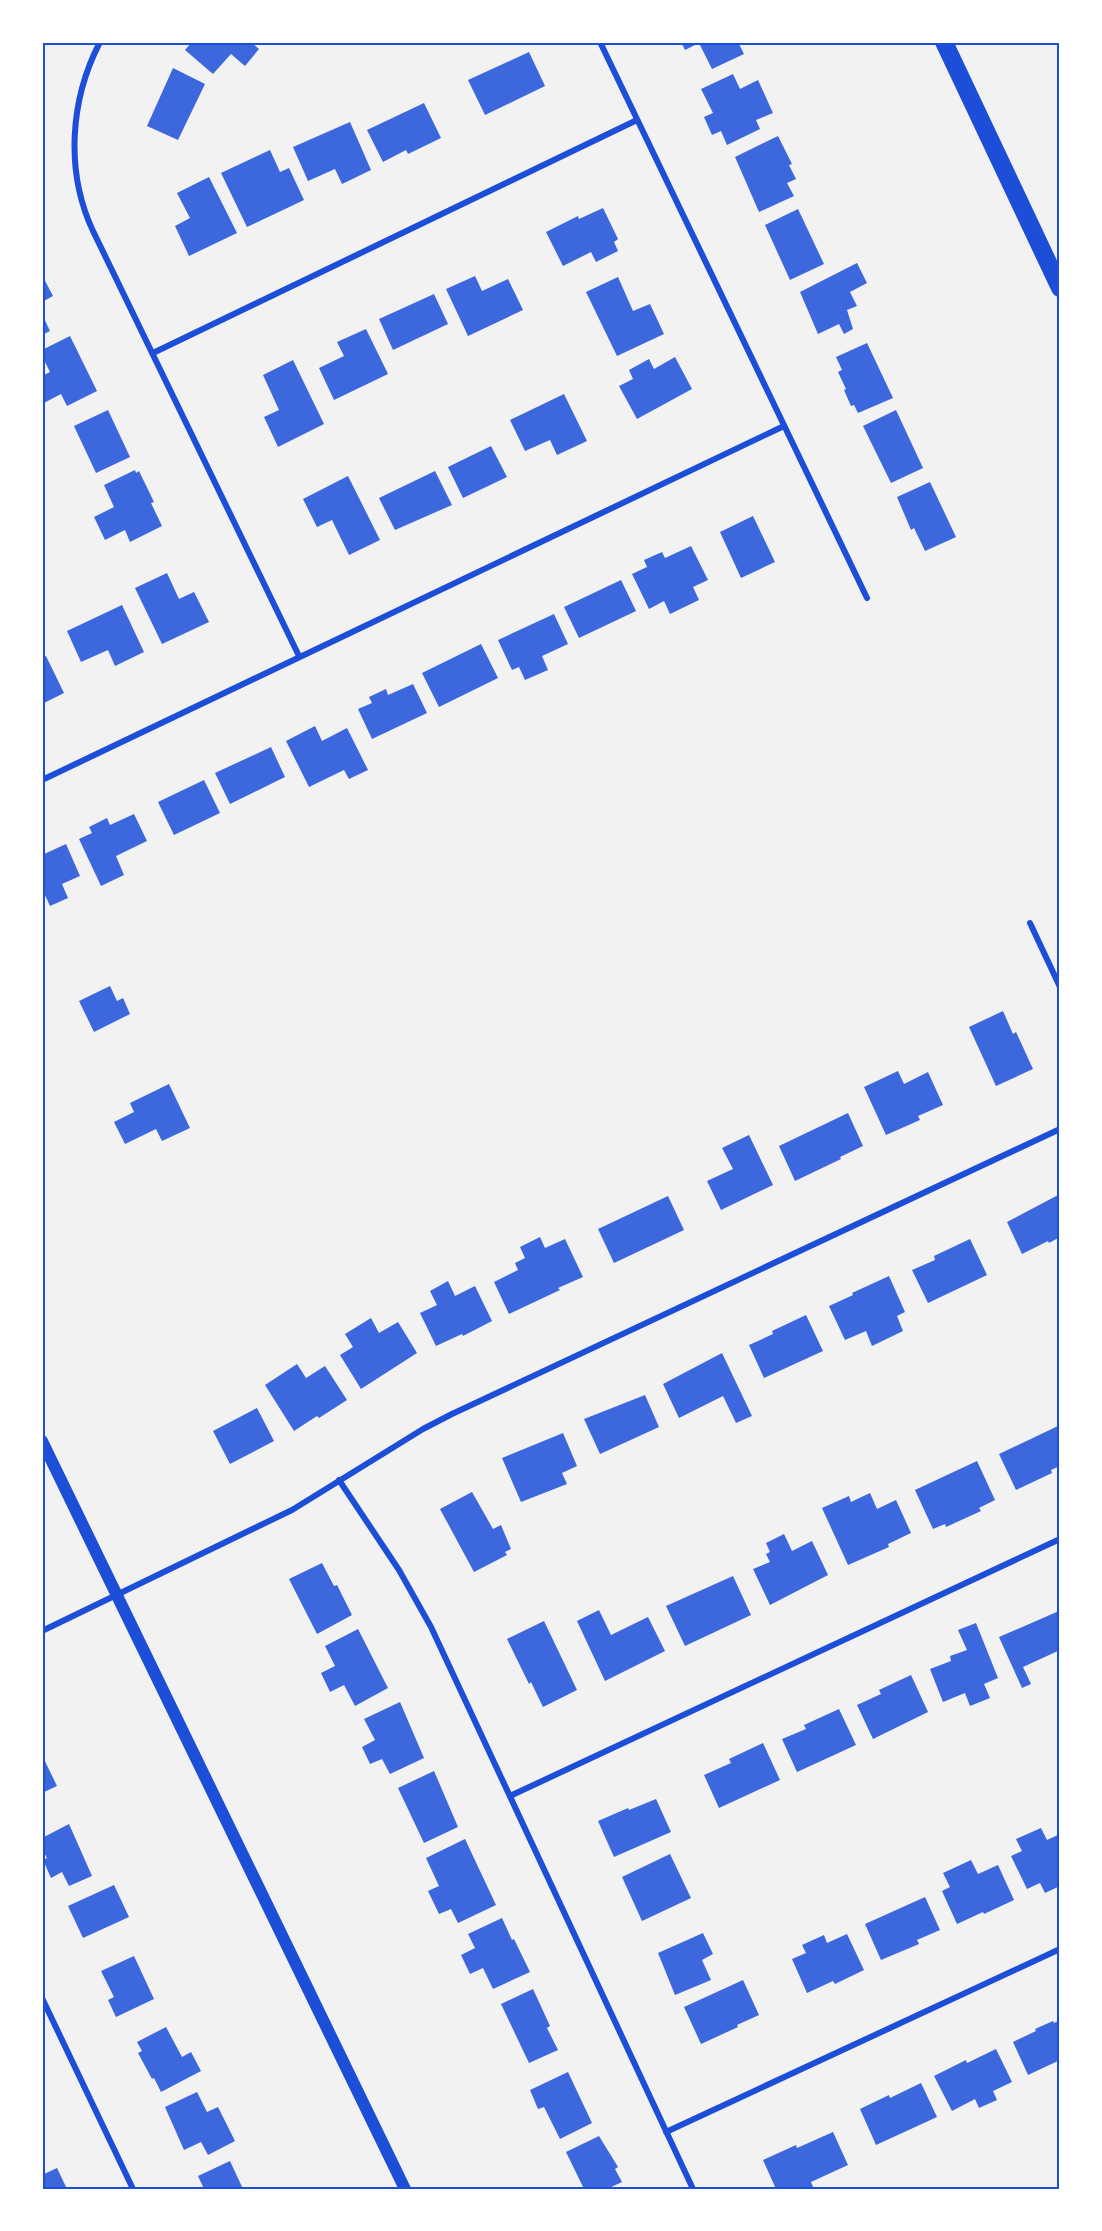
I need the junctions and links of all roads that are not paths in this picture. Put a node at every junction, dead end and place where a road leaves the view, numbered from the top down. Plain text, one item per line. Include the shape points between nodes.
1 (100, 42) edge
2 (600, 42) edge
3 (944, 42) edge
4 (637, 120) junction
5 (1060, 288) edge
6 (153, 353) junction
7 (784, 426) junction
8 (867, 598) dead end
9 (299, 656) junction
10 (42, 780) edge
11 (1030, 923) dead end
12 (1060, 987) edge
13 (1060, 1129) edge
14 (42, 1441) edge
15 (339, 1480) junction
16 (1060, 1539) edge
17 (117, 1595) junction
18 (42, 1631) edge
19 (510, 1796) junction
20 (1060, 1948) edge
21 (42, 1998) edge
22 (666, 2132) junction
23 (134, 2189) edge
24 (405, 2189) edge
25 (693, 2189) edge

1 - 6 street via 79,100 75,158 82,200 93,231
2 - 4 street
3 - 5 highway
4 - 6 street
4 - 7 street
6 - 9 street
7 - 8 street
7 - 9 street
9 - 10 street
11 - 12 street
13 - 15 street via 423,1428
14 - 17 main road
15 - 17 street via 292,1510
15 - 19 street via 412,1593
16 - 19 street
17 - 18 street
17 - 24 main road
19 - 22 street
20 - 22 street
21 - 23 street
22 - 25 street

